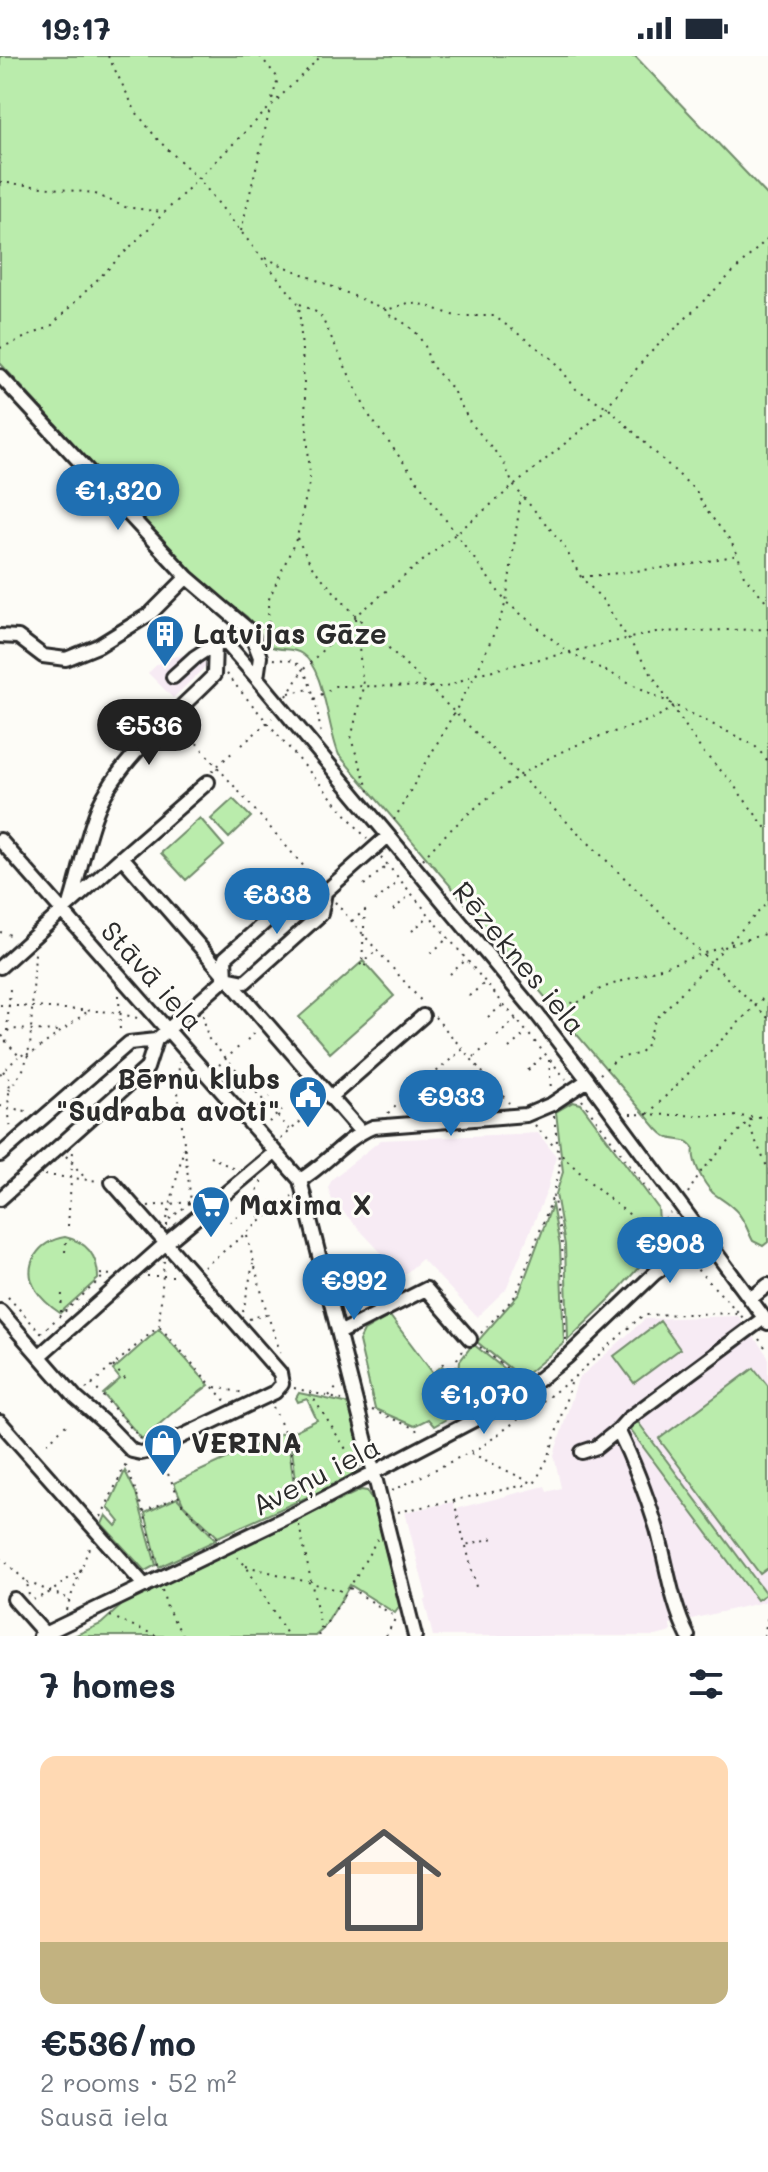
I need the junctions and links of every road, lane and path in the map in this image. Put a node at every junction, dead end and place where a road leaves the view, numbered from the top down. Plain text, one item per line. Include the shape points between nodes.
1 (108, 56) edge
2 (260, 56) edge
3 (321, 56) edge
4 (270, 106) junction
5 (198, 178) junction
6 (0, 182) edge
7 (164, 213) junction
8 (241, 232) junction
9 (768, 238) edge
10 (261, 257) junction
11 (299, 304) junction
12 (385, 309) junction
13 (0, 348) edge
14 (0, 376) edge
15 (607, 407) junction
16 (513, 485) junction
17 (521, 494) junction
18 (455, 534) junction
19 (297, 537) junction
20 (738, 555) junction
21 (187, 577) junction
22 (581, 577) junction
23 (506, 602) junction
24 (768, 603) edge
25 (356, 616) junction
26 (768, 629) edge
27 (0, 636) edge
28 (629, 640) junction
29 (215, 644) junction
30 (269, 644) dead end
31 (568, 652) junction
32 (260, 657) junction
33 (302, 671) junction
34 (476, 674) junction
35 (173, 677) dead end
36 (257, 678) junction
37 (237, 684) dead end
38 (363, 687) junction
39 (428, 688) junction
40 (311, 689) junction
41 (289, 693) junction
42 (314, 699) junction
43 (675, 706) junction
44 (282, 709) junction
45 (455, 715) junction
46 (268, 722) junction
47 (187, 733) dead end
48 (242, 745) dead end
49 (235, 750) dead end
50 (321, 756) junction
51 (768, 761) edge
52 (216, 767) junction
53 (517, 776) junction
54 (208, 782) joint
55 (372, 818) junction
56 (768, 831) edge
57 (386, 835) junction
58 (0, 840) edge
59 (374, 848) junction
60 (122, 857) junction
61 (388, 865) junction
62 (412, 866) junction
63 (401, 880) junction
64 (364, 885) dead end
65 (326, 892) junction
66 (412, 893) junction
67 (375, 901) dead end
68 (768, 902) edge
69 (370, 906) dead end
70 (66, 907) junction
71 (365, 910) junction
72 (393, 910) dead end
73 (430, 915) junction
74 (352, 921) junction
75 (412, 931) dead end
76 (0, 932) edge
77 (5, 933) junction
78 (768, 933) edge
79 (364, 935) junction
80 (449, 937) junction
81 (0, 939) edge
82 (27, 942) junction
83 (727, 945) junction
84 (377, 950) junction
85 (431, 953) dead end
86 (704, 954) junction
87 (467, 959) junction
88 (711, 962) junction
89 (361, 964) junction
90 (35, 965) dead end
91 (366, 966) dead end
92 (0, 967) edge
93 (450, 974) dead end
94 (226, 978) junction
95 (486, 982) junction
96 (126, 983) junction
97 (10, 989) dead end
98 (768, 993) edge
99 (469, 996) dead end
100 (202, 1000) junction
101 (504, 1004) junction
102 (0, 1005) edge
103 (9, 1005) junction
104 (755, 1005) junction
105 (32, 1007) junction
106 (89, 1010) junction
107 (427, 1012) junction
108 (536, 1013) junction
109 (119, 1014) junction
110 (154, 1016) junction
111 (488, 1017) dead end
112 (517, 1018) junction
113 (768, 1018) edge
114 (31, 1030) junction
115 (167, 1030) junction
116 (61, 1031) junction
117 (7, 1032) junction
118 (528, 1032) junction
119 (1, 1036) edge
120 (497, 1036) dead end
121 (119, 1038) dead end
122 (156, 1040) junction
123 (491, 1042) dead end
124 (180, 1045) junction
125 (241, 1045) dead end
126 (509, 1048) dead end
127 (30, 1049) junction
128 (464, 1049) junction
129 (548, 1055) junction
130 (19, 1057) junction
131 (27, 1057) junction
132 (227, 1058) junction
133 (472, 1058) junction
134 (219, 1065) dead end
135 (240, 1070) junction
136 (528, 1070) dead end
137 (2, 1072) edge
138 (157, 1076) dead end
139 (179, 1076) junction
140 (208, 1076) junction
141 (231, 1078) dead end
142 (589, 1081) junction
143 (251, 1083) junction
144 (569, 1083) dead end
145 (9, 1091) junction
146 (243, 1091) dead end
147 (331, 1095) junction
148 (270, 1097) dead end
149 (580, 1097) dead end
150 (265, 1101) junction
151 (552, 1104) junction
152 (0, 1106) edge
153 (8, 1107) junction
154 (258, 1108) dead end
155 (609, 1108) junction
156 (282, 1110) dead end
157 (32, 1113) dead end
158 (277, 1114) junction
159 (648, 1114) junction
160 (526, 1115) junction
161 (768, 1117) edge
162 (751, 1118) junction
163 (269, 1122) dead end
164 (386, 1124) junction
165 (290, 1130) junction
166 (11, 1131) dead end
167 (361, 1132) junction
168 (283, 1137) dead end
169 (185, 1142) junction
170 (58, 1147) junction
171 (73, 1149) dead end
172 (275, 1152) junction
173 (558, 1152) junction
174 (0, 1155) edge
175 (210, 1156) dead end
176 (72, 1163) junction
177 (260, 1165) junction
178 (768, 1169) edge
179 (44, 1175) dead end
180 (248, 1175) junction
181 (71, 1178) junction
182 (86, 1179) junction
183 (112, 1182) joint
184 (301, 1184) junction
185 (235, 1186) junction
186 (650, 1193) dead end
187 (553, 1195) junction
188 (0, 1199) edge
189 (286, 1201) junction
190 (191, 1202) junction
191 (172, 1203) junction
192 (252, 1204) junction
193 (680, 1204) junction
194 (210, 1206) junction
195 (135, 1207) junction
196 (238, 1215) dead end
197 (263, 1220) junction
198 (167, 1221) junction
199 (230, 1222) dead end
200 (68, 1226) dead end
201 (663, 1231) dead end
202 (246, 1234) junction
203 (663, 1237) dead end
204 (705, 1239) junction
205 (66, 1242) dead end
206 (167, 1242) junction
207 (675, 1243) dead end
208 (65, 1252) dead end
209 (254, 1263) junction
210 (692, 1264) dead end
211 (106, 1274) dead end
212 (163, 1275) junction
213 (131, 1276) junction
214 (193, 1276) junction
215 (768, 1285) edge
216 (62, 1293) dead end
217 (8, 1297) dead end
218 (750, 1299) junction
219 (0, 1311) edge
220 (267, 1313) junction
221 (739, 1313) junction
222 (61, 1315) junction
223 (766, 1321) edge
224 (159, 1326) junction
225 (751, 1328) junction
226 (41, 1333) junction
227 (339, 1333) junction
228 (472, 1340) junction
229 (768, 1351) edge
230 (39, 1356) junction
231 (282, 1356) dead end
232 (567, 1357) junction
233 (442, 1363) dead end
234 (113, 1366) junction
235 (456, 1377) junction
236 (572, 1379) junction
237 (126, 1380) dead end
238 (524, 1380) dead end
239 (92, 1384) junction
240 (282, 1384) junction
241 (214, 1387) junction
242 (310, 1393) junction
243 (264, 1397) junction
244 (76, 1398) junction
245 (350, 1401) dead end
246 (363, 1407) dead end
247 (233, 1410) junction
248 (280, 1422) dead end
249 (0, 1423) edge
250 (66, 1425) dead end
251 (618, 1430) junction
252 (451, 1432) junction
253 (47, 1443) dead end
254 (425, 1448) junction
255 (151, 1451) junction
256 (469, 1452) junction
257 (582, 1452) dead end
258 (126, 1464) dead end
259 (361, 1472) dead end
260 (374, 1473) junction
261 (168, 1474) dead end
262 (532, 1483) junction
263 (392, 1491) dead end
264 (178, 1496) junction
265 (297, 1500) dead end
266 (454, 1500) junction
267 (143, 1512) junction
268 (398, 1512) dead end
269 (298, 1519) dead end
270 (387, 1523) junction
271 (498, 1537) dead end
272 (217, 1538) dead end
273 (465, 1545) junction
274 (231, 1552) dead end
275 (0, 1557) edge
276 (158, 1565) dead end
277 (246, 1566) junction
278 (82, 1568) dead end
279 (27, 1582) junction
280 (311, 1583) junction
281 (145, 1586) junction
282 (161, 1586) dead end
283 (476, 1587) dead end
284 (348, 1590) junction
285 (51, 1592) junction
286 (14, 1599) dead end
287 (70, 1600) dead end
288 (406, 1601) junction
289 (104, 1606) junction
290 (768, 1615) edge
291 (396, 1617) junction
292 (322, 1632) junction
293 (43, 1635) edge
294 (157, 1636) edge
295 (183, 1636) edge
296 (288, 1636) edge
297 (318, 1636) edge
298 (386, 1636) edge
299 (415, 1636) edge
300 (688, 1636) edge
301 (764, 1636) edge

1 - 5 path via 136,112
2 - 4 path via 278,78
3 - 4 path
4 - 5 path
4 - 8 path
5 - 7 path
5 - 8 path
6 - 7 path via 93,193 125,207
7 - 13 path via 50,327
8 - 10 path
9 - 15 path via 645,358
10 - 11 path
10 - 12 path
11 - 18 path via 320,314 368,414
11 - 19 path via 310,478
12 - 15 path via 408,303 455,316 494,316 554,360 576,389
12 - 16 path via 415,331 430,364 503,461
14 - 21 street
15 - 16 path
15 - 20 path via 696,491
16 - 17 path
16 - 18 path
17 - 22 path via 562,543
17 - 23 path
18 - 23 path
18 - 25 path
19 - 25 path via 312,567
19 - 30 path via 268,601
20 - 22 path
20 - 24 path via 744,576
21 - 27 street via 150,614 66,659 43,656 18,637
21 - 32 street via 250,631
22 - 28 path
23 - 31 path
23 - 34 path
25 - 33 path
25 - 38 path
25 - 39 path
26 - 28 path via 656,632
28 - 31 path
28 - 43 path
29 - 35 street
29 - 36 street, Rēzeknes iela via 228,645
29 - 70 street via 214,675 138,752 100,805
31 - 34 path
31 - 43 path
32 - 33 path via 293,662
32 - 36 street
33 - 40 path
33 - 41 path
34 - 39 path via 446,687
34 - 45 path
36 - 44 street, Rēzeknes iela
37 - 46 path
38 - 39 path
38 - 42 path via 335,686
38 - 55 path via 351,739 370,793
39 - 45 path
40 - 41 path
40 - 42 path
41 - 44 path
42 - 50 path
43 - 51 path via 754,745
43 - 53 path via 656,719 582,743
43 - 56 path via 702,751
44 - 50 street, Rēzeknes iela
45 - 53 path
45 - 57 path
46 - 48 path
46 - 59 path
47 - 52 path
49 - 52 path
50 - 55 street, Rēzeknes iela
52 - 54 path via 207,775
52 - 65 path
53 - 62 path
53 - 86 path
54 - 60 street
55 - 57 street, Rēzeknes iela
57 - 59 street
57 - 62 street, Rēzeknes iela
58 - 70 street, Stāvā iela
59 - 61 path
59 - 65 street
60 - 70 street
60 - 94 street
61 - 63 path
61 - 64 path
62 - 108 street, Rēzeknes iela
63 - 66 path
63 - 67 path
65 - 74 path
65 - 94 street via 321,914 245,982
65 - 94 street via 301,890 225,958
66 - 72 path
66 - 73 path
68 - 83 path
69 - 71 path
70 - 82 street
70 - 96 street, Stāvā iela
71 - 74 path
71 - 79 path
73 - 75 path
73 - 80 path
74 - 79 path
76 - 77 path
77 - 81 path
77 - 82 path
78 - 83 path
79 - 84 path
79 - 89 path
80 - 85 path
80 - 87 path
82 - 92 street
83 - 86 path
83 - 88 path
84 - 89 path
84 - 107 path
86 - 88 path
86 - 108 path via 602,988 577,1003 555,1002
87 - 93 path
87 - 95 path
88 - 104 path
88 - 142 path via 655,1020 646,1047 618,1058
89 - 91 path
90 - 105 path
94 - 100 street
94 - 147 street
95 - 99 path
95 - 101 path
96 - 109 path via 119,989
96 - 110 street, Stāvā iela
97 - 103 path
98 - 104 path
100 - 115 street
100 - 132 path via 205,1034
101 - 111 path
101 - 112 path
102 - 103 path
103 - 105 path
103 - 117 path
104 - 113 path
104 - 159 path
105 - 106 path
105 - 114 path
106 - 109 path
106 - 116 path
107 - 128 path
107 - 147 street
108 - 142 street, Rēzeknes iela
109 - 110 path via 149,1020
109 - 121 path
110 - 115 street, Stāvā iela
112 - 118 path
112 - 120 path
114 - 116 path
114 - 117 path
114 - 127 path
115 - 122 street
115 - 124 street, Stāvā iela
116 - 131 path
117 - 119 path
118 - 126 path
118 - 129 path
119 - 130 path
122 - 170 street via 147,1068
122 - 174 street via 129,1043
123 - 133 path
124 - 139 path
124 - 140 street, Stāvā iela
125 - 132 path
127 - 130 path
127 - 131 path
128 - 133 path
128 - 164 path via 385,1116
129 - 136 path
129 - 144 path
129 - 151 path
130 - 137 path
131 - 145 path
132 - 134 path
132 - 135 path
133 - 160 path
135 - 141 path
135 - 143 path
137 - 145 path via 10,1079
138 - 139 path
139 - 140 path
139 - 169 path
140 - 172 street, Stāvā iela
142 - 151 street
142 - 155 street, Rēzeknes iela
143 - 146 path
143 - 150 path
145 - 153 path
147 - 165 path
147 - 167 street
148 - 150 path
149 - 186 path
150 - 154 path
150 - 158 path
151 - 160 street
151 - 173 path
152 - 153 path
153 - 157 path
153 - 166 path
155 - 159 path
155 - 193 street, Rēzeknes iela
156 - 158 path
158 - 163 path
158 - 165 path
159 - 162 path
160 - 164 street
160 - 173 path
161 - 162 path
162 - 178 path via 749,1126
162 - 193 path via 700,1173
164 - 167 street
165 - 168 path
167 - 184 street
169 - 190 path
169 - 191 path
170 - 176 path
170 - 188 street
171 - 176 path
172 - 177 street
172 - 184 street, Stāvā iela
173 - 187 path
173 - 203 path
175 - 180 path
176 - 181 path
176 - 182 path
177 - 180 street
177 - 192 path via 265,1172
179 - 181 path
180 - 185 street
181 - 182 path
181 - 200 path
182 - 183 path
183 - 195 street
184 - 189 path
184 - 227 street
185 - 192 path
185 - 194 street
187 - 228 path via 516,1295
187 - 232 path via 562,1244
189 - 192 path
189 - 197 path
190 - 191 path
190 - 194 path
190 - 198 path
191 - 195 path
191 - 198 path
192 - 197 path
193 - 204 street, Rēzeknes iela
194 - 206 street
195 - 206 street
196 - 199 path
197 - 202 path
198 - 206 path
201 - 207 path
202 - 209 path
202 - 214 path
204 - 218 street, Rēzeknes iela
204 - 232 street, Aveņu iela via 655,1273
205 - 208 path
206 - 212 path
206 - 213 street
206 - 214 street
209 - 220 path
209 - 220 path via 240,1322
210 - 221 path
211 - 222 path
212 - 213 path
212 - 214 path
212 - 224 path
213 - 230 street
214 - 240 street via 280,1373
215 - 218 street
216 - 222 path
217 - 226 path
218 - 223 street, Rēzeknes iela
219 - 230 street
220 - 231 path
221 - 225 path
221 - 236 path via 643,1315
222 - 226 path
223 - 225 street
224 - 234 path
224 - 241 path
225 - 229 path
225 - 251 street
226 - 230 path
227 - 228 street via 426,1289
227 - 260 street
228 - 235 path via 457,1359
228 - 238 path
230 - 244 street
232 - 252 street, Aveņu iela via 528,1388
233 - 235 path
234 - 237 path
234 - 239 path
235 - 252 path
236 - 256 path
236 - 262 path via 549,1456
239 - 244 path
239 - 255 path
240 - 242 path
240 - 243 street
241 - 243 path
241 - 247 path
242 - 245 path
242 - 259 path
243 - 247 street
244 - 255 street via 132,1451
246 - 254 path via 416,1429
247 - 255 street
248 - 265 path via 290,1445
249 - 281 street
250 - 253 path
251 - 257 street
251 - 300 street via 637,1468
252 - 254 street, Aveņu iela
254 - 260 street, Aveņu iela
256 - 262 path
256 - 263 path
258 - 267 path
260 - 270 street
260 - 281 street, Aveņu iela
261 - 264 path
262 - 266 path
264 - 267 path
264 - 272 path
266 - 268 path
266 - 273 path
267 - 276 path
269 - 280 path
270 - 284 path
270 - 288 street
271 - 273 path
273 - 283 path
274 - 277 path
275 - 279 path
277 - 280 path
277 - 296 path
278 - 285 path
279 - 285 path
279 - 285 path via 30,1601
280 - 284 path
280 - 292 path
281 - 289 street, Aveņu iela
282 - 295 path
284 - 291 path
284 - 292 path
285 - 287 path
286 - 293 street
288 - 291 path
288 - 299 street
289 - 293 street, Aveņu iela
289 - 294 path via 108,1616
290 - 301 path
291 - 298 path
292 - 297 path

